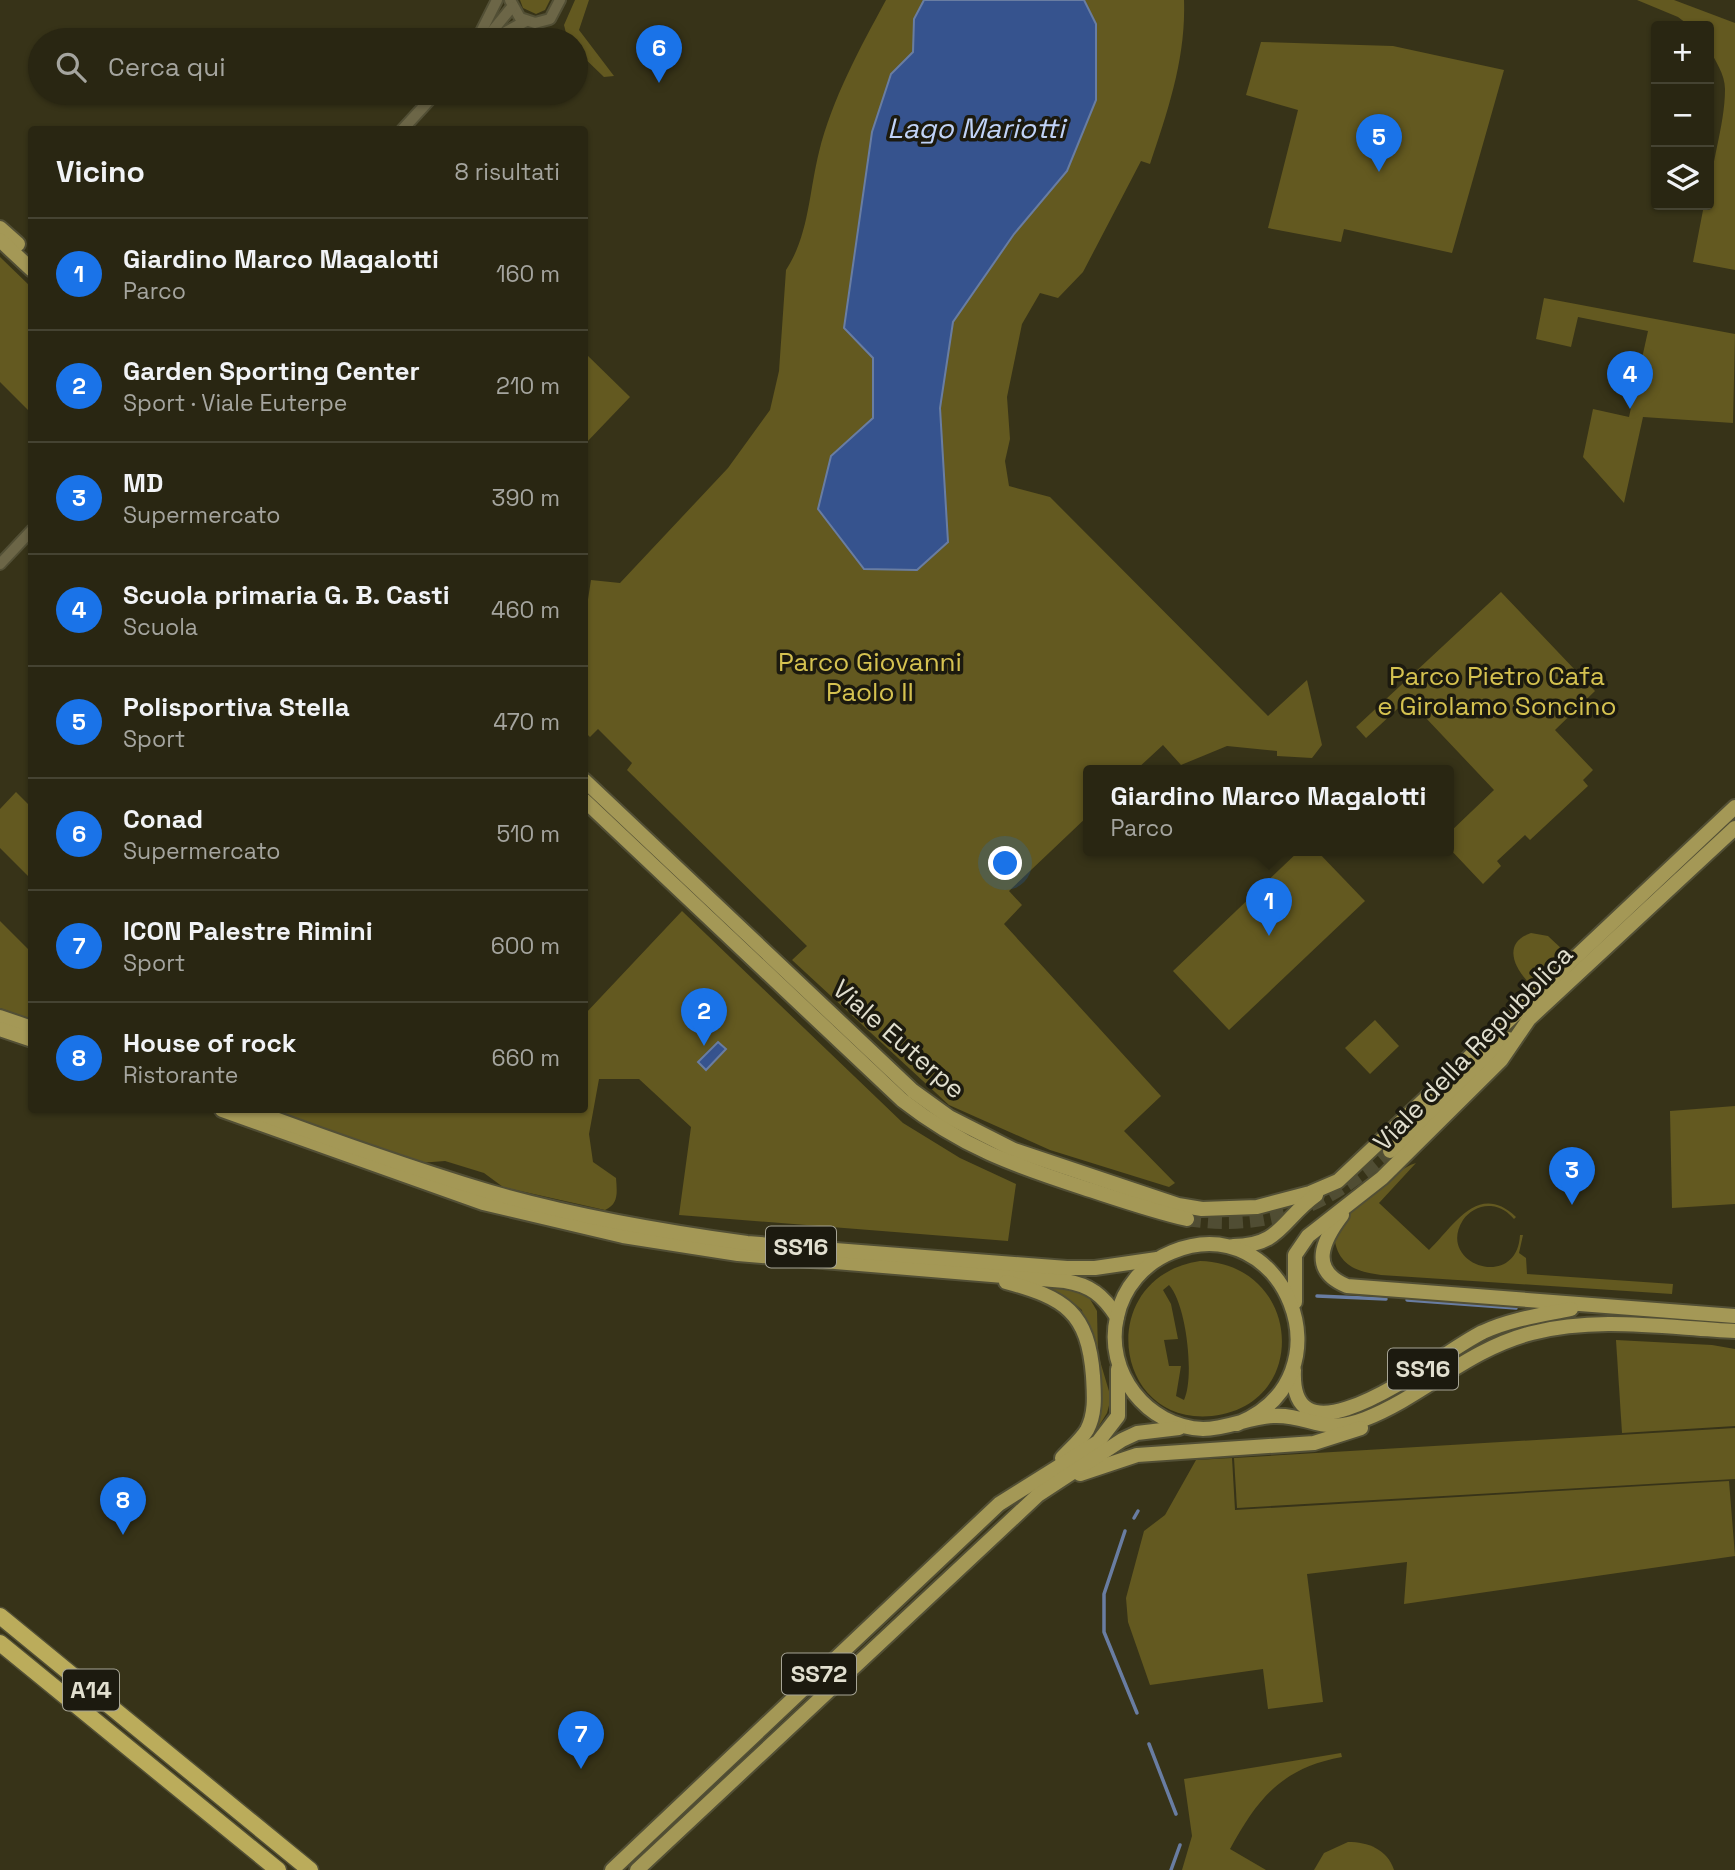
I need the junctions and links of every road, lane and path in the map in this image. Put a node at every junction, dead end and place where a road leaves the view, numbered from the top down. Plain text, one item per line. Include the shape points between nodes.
1 (497, 0) edge
2 (560, 0) edge
3 (511, 4) edge
4 (526, 21) junction
5 (483, 28) edge
6 (494, 28) edge
7 (513, 28) edge
8 (425, 105) edge
9 (406, 126) edge
10 (0, 228) edge
11 (0, 240) edge
12 (28, 253) edge
13 (28, 266) edge
14 (28, 534) edge
15 (0, 564) edge
16 (588, 784) edge
17 (588, 804) edge
18 (1735, 807) edge
19 (1735, 828) edge
20 (0, 1017) edge
21 (1529, 1018) junction
22 (28, 1027) edge
23 (0, 1029) edge
24 (28, 1039) edge
25 (230, 1113) edge
26 (260, 1113) edge
27 (1390, 1152) tunnel mouth
28 (1364, 1159) joint
29 (1338, 1181) junction
30 (1351, 1203) junction
31 (1187, 1219) tunnel mouth
32 (1220, 1246) junction
33 (1159, 1259) junction
34 (974, 1274) junction
35 (1587, 1305) junction
36 (1735, 1315) edge
37 (1117, 1317) junction
38 (1297, 1321) junction
39 (1735, 1334) edge
40 (1118, 1361) junction
41 (1295, 1363) junction
42 (1400, 1401) junction
43 (1237, 1424) junction
44 (1191, 1427) junction
45 (1053, 1469) junction
46 (1038, 1495) junction
47 (0, 1616) edge
48 (0, 1643) edge
49 (278, 1870) edge
50 (310, 1870) edge
51 (612, 1870) edge
52 (637, 1870) edge

1 - 5 street
2 - 4 street via 550,19
3 - 4 street
3 - 6 street
4 - 7 street
8 - 9 street
10 - 12 main road
11 - 13 main road
14 - 15 street
16 - 29 main road, Viale Euterpe via 913,1091 981,1136 1202,1209 1257,1207
17 - 31 main road, Viale Euterpe via 930,1122 975,1149 1012,1164
18 - 28 main road, Viale della Repubblica
19 - 21 main road, Viale della Repubblica
20 - 22 main road
21 - 27 main road
21 - 30 main road, Viale della Repubblica via 1501,1060
23 - 24 main road
25 - 34 main road, SS16 via 483,1203 623,1236 738,1254
26 - 33 main road, SS16 via 488,1191 698,1237 1067,1268
28 - 29 main road, Viale Euterpe
29 - 32 main road via 1300,1207 1268,1241
30 - 35 main road via 1325,1239 1322,1255 1327,1270 1340,1283
30 - 38 main road, Viale della Repubblica via 1308,1236 1295,1255
32 - 33 main road, SS16 via 1186,1248
32 - 38 main road, SS16 via 1245,1254 1268,1269 1286,1291
33 - 37 main road, SS16 via 1130,1286
34 - 37 main road, SS16 via 1080,1283 1104,1297
34 - 45 main road, SS72 via 1060,1303 1088,1337 1094,1396 1090,1420 1087,1430
35 - 36 main road, SS16
35 - 41 main road, SS16 via 1481,1332 1395,1385 1338,1412 1321,1413 1301,1404 1294,1391
37 - 40 main road, SS16
38 - 41 main road, SS16
39 - 42 main road, SS16 via 1585,1323 1541,1331 1461,1362
40 - 44 main road, SS16 via 1142,1403 1171,1422
40 - 45 main road, SS72 via 1118,1416 1111,1428 1098,1442
41 - 43 main road, SS16 via 1273,1401
42 - 43 main road, SS16 via 1367,1419 1338,1426 1276,1416
42 - 46 main road, SS72 via 1374,1421 1340,1437 1301,1444 1137,1455 1096,1467
43 - 44 main road, SS16
44 - 46 main road, SS72 via 1137,1433
45 - 51 main road, SS72 via 999,1504
46 - 52 main road, SS72
47 - 50 highway, A14
48 - 49 highway, A14

